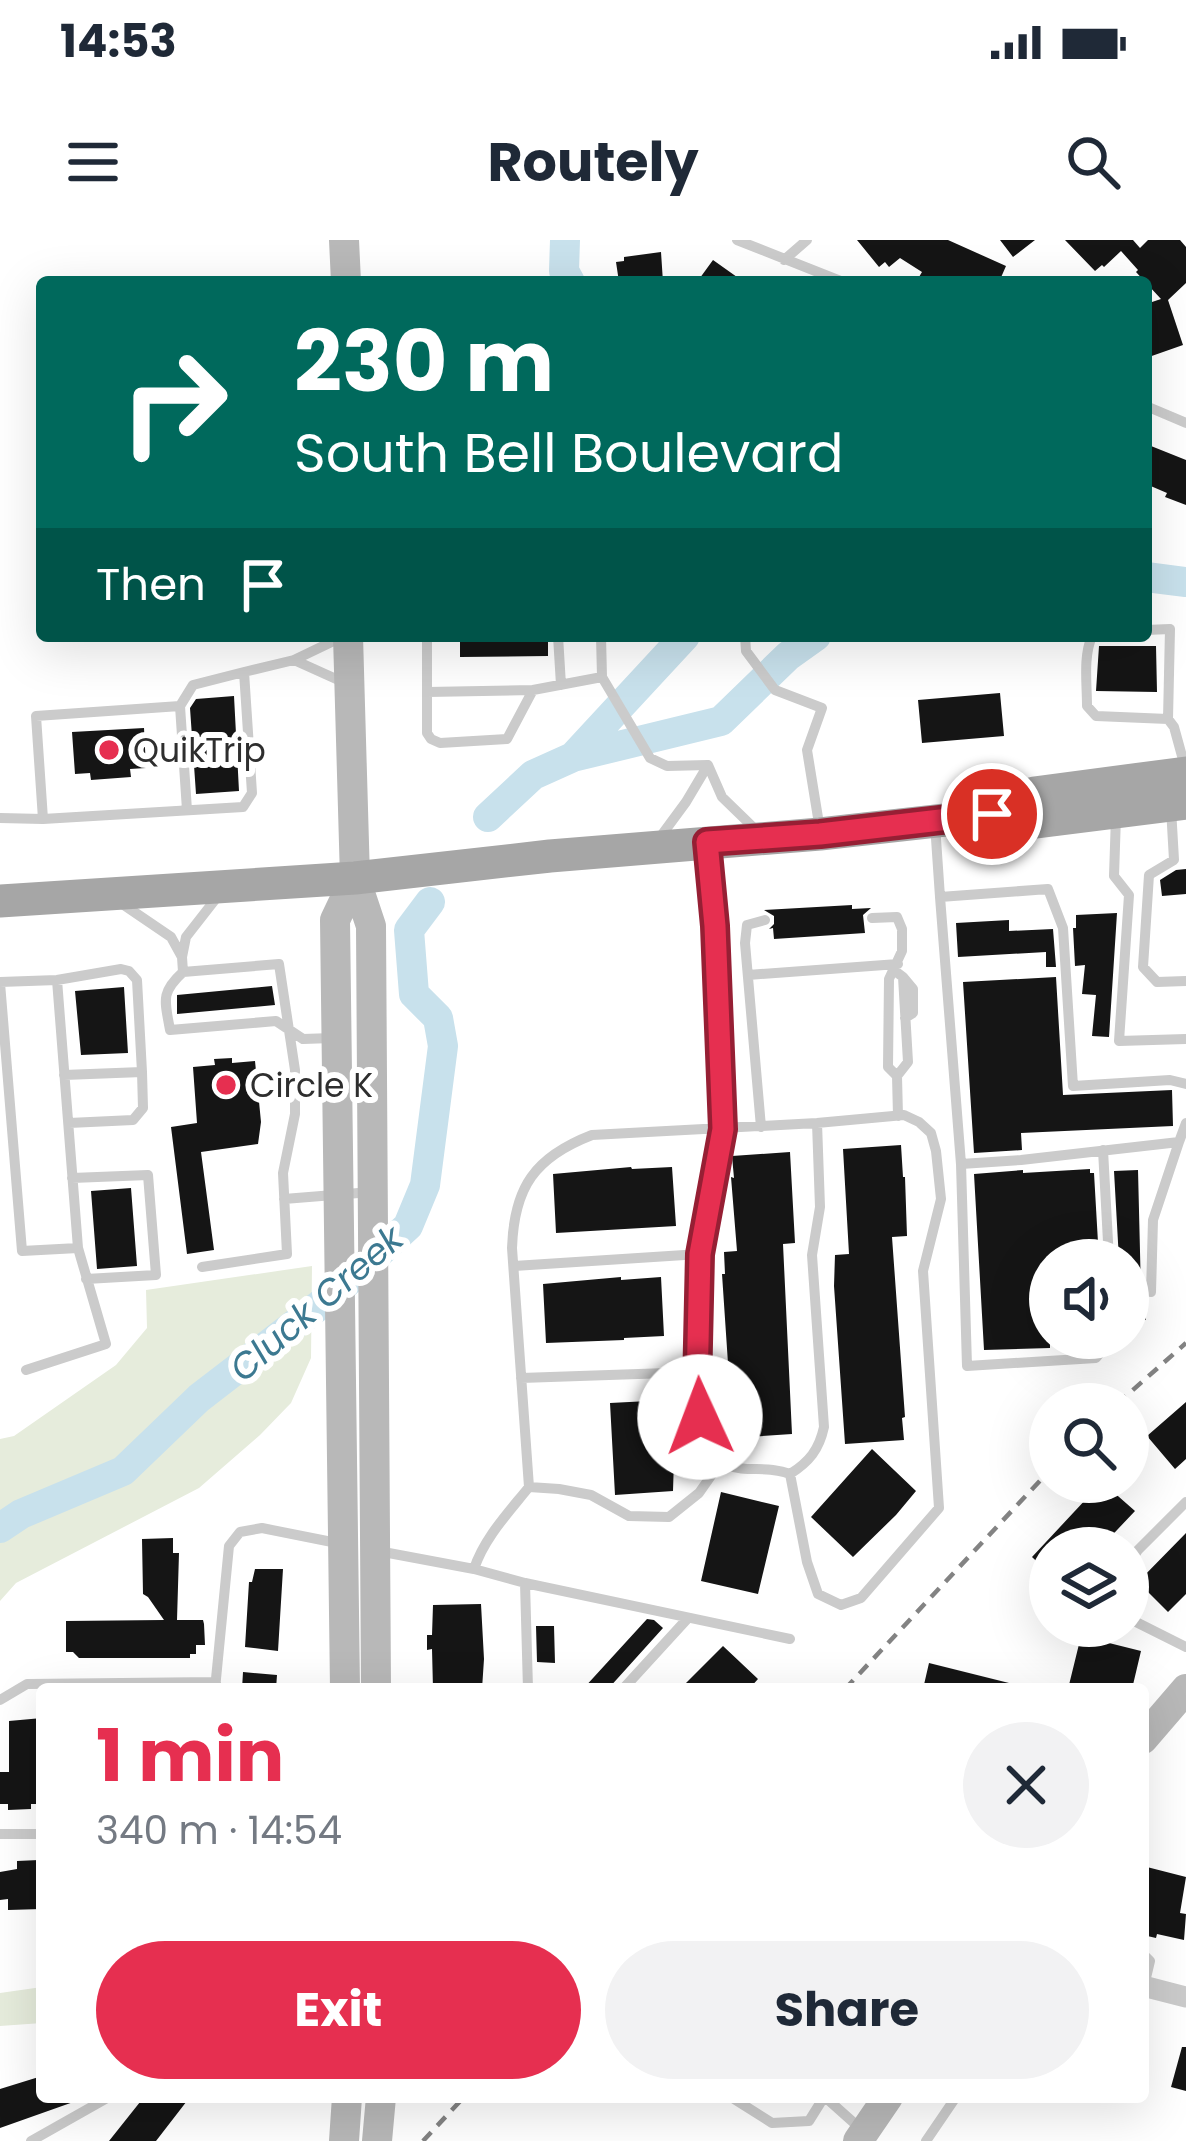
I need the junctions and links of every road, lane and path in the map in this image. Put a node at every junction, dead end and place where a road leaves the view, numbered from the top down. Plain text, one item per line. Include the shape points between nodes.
1 (344, 240) edge
2 (737, 240) edge
3 (807, 240) edge
4 (784, 260) junction
5 (346, 276) edge
6 (827, 276) edge
7 (1152, 409) edge
8 (1186, 423) edge
9 (1152, 630) edge
10 (333, 642) edge
11 (346, 642) edge
12 (428, 642) edge
13 (558, 642) edge
14 (602, 642) edge
15 (745, 642) edge
16 (1089, 642) edge
17 (294, 660) junction
18 (244, 672) junction
19 (602, 677) junction
20 (349, 685) junction
21 (561, 685) junction
22 (533, 690) junction
23 (427, 692) junction
24 (180, 706) junction
25 (1176, 724) edge
26 (708, 765) junction
27 (1186, 772) edge
28 (1178, 804) edge
29 (187, 810) junction
30 (1116, 812) junction
31 (1008, 813) junction
32 (0, 818) edge
33 (43, 819) junction
34 (935, 821) junction
35 (820, 834) junction
36 (763, 837) junction
37 (707, 842) junction
38 (653, 847) junction
39 (1180, 859) edge
40 (355, 878) junction
41 (227, 886) junction
42 (109, 895) junction
43 (940, 897) junction
44 (0, 901) edge
45 (872, 918) dead end
46 (765, 920) dead end
47 (182, 957) junction
48 (899, 971) junction
49 (183, 972) junction
50 (748, 975) junction
51 (57, 980) junction
52 (1186, 981) edge
53 (0, 982) edge
54 (291, 1032) junction
55 (336, 1037) junction
56 (1186, 1039) edge
57 (142, 1072) junction
58 (64, 1075) junction
59 (897, 1076) junction
60 (1186, 1084) edge
61 (898, 1116) junction
62 (69, 1123) junction
63 (817, 1123) junction
64 (1186, 1123) edge
65 (761, 1127) junction
66 (723, 1129) junction
67 (1179, 1142) junction
68 (1103, 1150) junction
69 (961, 1164) junction
70 (72, 1178) junction
71 (371, 1192) junction
72 (338, 1196) junction
73 (284, 1198) junction
74 (1107, 1239) edge
75 (78, 1248) junction
76 (700, 1254) junction
77 (514, 1266) junction
78 (202, 1267) dead end
79 (86, 1279) junction
80 (1151, 1292) dead end
81 (1080, 1359) edge
82 (26, 1370) dead end
83 (698, 1372) junction
84 (521, 1378) junction
85 (720, 1462) junction
86 (790, 1474) junction
87 (529, 1487) junction
88 (1186, 1502) edge
89 (1149, 1539) edge
90 (345, 1544) junction
91 (377, 1551) junction
92 (474, 1569) junction
93 (525, 1583) junction
94 (688, 1618) junction
95 (1149, 1628) edge
96 (790, 1639) dead end
97 (1186, 1647) edge
98 (216, 1683) edge
99 (345, 1683) edge
100 (376, 1683) edge
101 (528, 1683) edge
102 (628, 1683) edge
103 (36, 1684) edge
104 (1186, 1689) edge
105 (0, 1700) edge
106 (1149, 1732) edge
107 (0, 1834) edge
108 (36, 1834) edge
109 (1149, 1987) edge
110 (1186, 1996) edge
111 (98, 2103) edge
112 (347, 2103) edge
113 (740, 2103) edge
114 (821, 2103) edge
115 (831, 2103) edge
116 (884, 2103) edge
117 (952, 2103) edge
118 (863, 2138) edge
119 (31, 2141) edge
120 (344, 2141) edge
121 (926, 2141) edge

1 - 5 main road
2 - 4 lane
3 - 4 lane
4 - 6 lane
7 - 8 lane
9 - 25 lane via 1170,629
10 - 17 lane
11 - 20 main road
12 - 23 lane
13 - 21 lane
14 - 19 lane
15 - 35 lane via 775,690 822,709 808,750
16 - 25 lane via 1090,712
17 - 18 lane
17 - 20 lane
18 - 24 lane via 193,685
18 - 29 lane via 244,773 252,793 243,807
19 - 21 lane
19 - 26 lane via 650,758
20 - 40 main road
21 - 22 lane
22 - 23 lane
22 - 23 lane via 507,739 440,743 427,733
24 - 29 lane
24 - 33 lane via 36,716
25 - 27 lane
26 - 36 lane via 722,797
26 - 38 lane
27 - 31 main road via 1034,793
28 - 30 main road
28 - 39 lane
29 - 33 lane
30 - 31 main road via 1029,824
30 - 56 lane via 1114,876 1129,895 1119,1041
31 - 34 main road
32 - 33 lane
34 - 35 main road
34 - 43 lane
35 - 36 main road
36 - 37 main road
37 - 38 main road
37 - 66 lane
38 - 40 main road
39 - 52 lane via 1149,875 1143,968 1157,982
40 - 41 main road
40 - 55 main road via 335,920
40 - 71 main road via 371,926
41 - 42 main road
41 - 47 lane via 196,921
42 - 44 main road
42 - 47 lane via 171,937
43 - 60 lane via 1048,889 1064,928 1073,1086
43 - 69 lane
45 - 48 lane via 897,917
46 - 50 lane via 747,925
47 - 49 lane
48 - 50 lane
48 - 59 lane via 908,1062
48 - 59 lane via 890,979 888,1067
49 - 54 lane via 279,964
49 - 54 lane via 167,987 170,1030 276,1021
50 - 65 lane
51 - 53 lane
51 - 57 lane via 121,969 134,976
51 - 58 lane
53 - 75 lane via 22,1251
54 - 55 lane
54 - 73 lane via 295,1114
55 - 72 main road
57 - 58 lane
57 - 62 lane via 143,1108 133,1120
58 - 62 lane
59 - 61 lane
61 - 63 lane
61 - 86 lane via 920,1122 937,1151 941,1198 923,1270 939,1508 860,1598 841,1605 818,1594
62 - 70 lane
63 - 65 lane
63 - 86 lane via 820,1207 812,1255 824,1427 814,1454
64 - 67 lane
65 - 66 lane
66 - 76 lane
66 - 77 lane via 592,1135 550,1156 520,1197
67 - 68 lane
67 - 80 lane via 1153,1220
68 - 69 lane
68 - 74 lane
69 - 81 lane via 967,1366
70 - 75 lane
70 - 79 lane via 148,1175 156,1275
71 - 72 lane
71 - 91 main road
72 - 73 lane
72 - 90 main road
73 - 78 lane via 287,1254
75 - 79 lane
76 - 77 lane
76 - 83 lane
77 - 84 lane
79 - 82 lane via 106,1344
83 - 84 lane
83 - 85 lane via 702,1445
84 - 87 lane
85 - 86 lane
85 - 87 lane via 669,1517 629,1516 591,1496
87 - 92 lane
88 - 89 lane
90 - 91 main road
90 - 98 lane via 262,1528 240,1532 229,1546
90 - 99 main road
91 - 92 lane
91 - 100 main road
92 - 93 lane
93 - 94 lane
93 - 101 lane
94 - 96 lane
94 - 102 lane
95 - 97 lane
103 - 105 lane
104 - 106 main road
107 - 108 lane
109 - 110 street
111 - 119 lane
112 - 120 main road
113 - 114 lane via 772,2123 808,2121
115 - 118 lane
116 - 118 main road
117 - 121 lane

